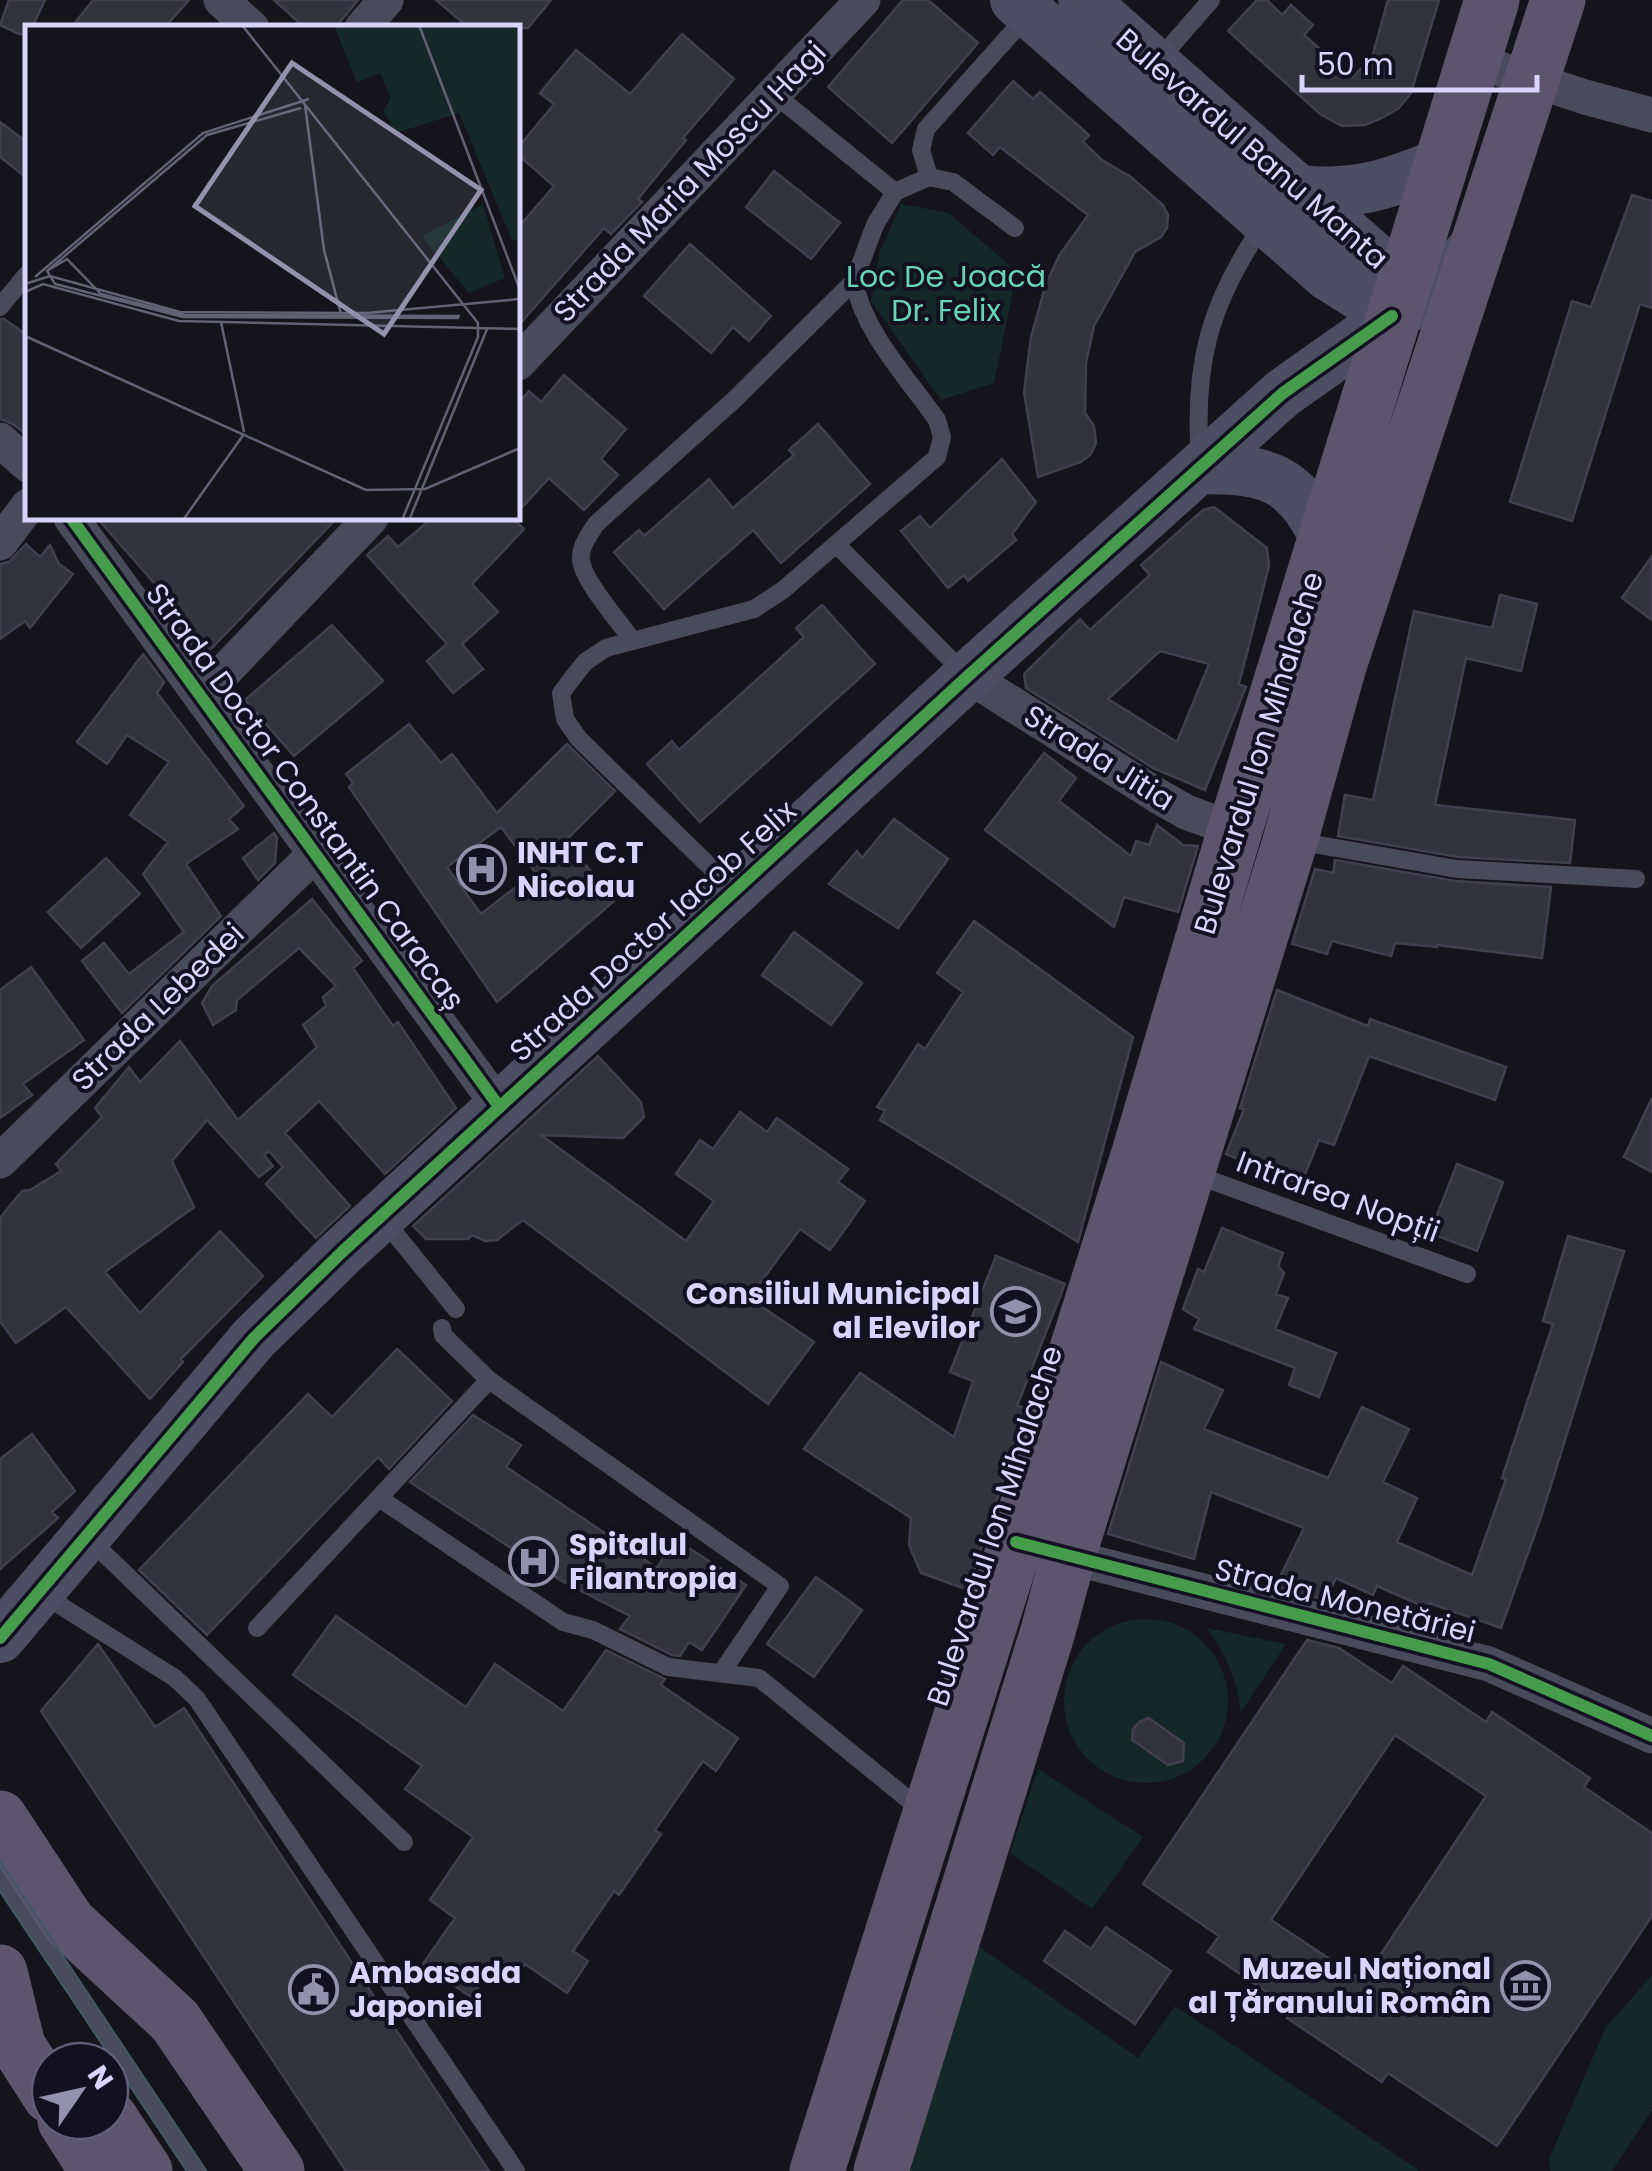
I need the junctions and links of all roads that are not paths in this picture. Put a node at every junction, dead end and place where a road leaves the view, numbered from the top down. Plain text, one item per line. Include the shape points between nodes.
1 (221, 0) edge
2 (386, 0) edge
3 (863, 0) edge
4 (1084, 0) edge
5 (1212, 0) edge
6 (1492, 0) edge
7 (1558, 0) edge
8 (1022, 6) edge
9 (249, 25) edge
10 (365, 25) edge
11 (1473, 60) junction
12 (1156, 64) junction
13 (1533, 80) junction
14 (774, 94) junction
15 (1652, 115) edge
16 (1439, 164) junction
17 (930, 177) junction
18 (895, 192) junction
19 (1284, 206) junction
20 (1014, 228) dead end
21 (25, 278) edge
22 (854, 281) junction
23 (1382, 295) junction
24 (0, 307) edge
25 (520, 361) edge
26 (0, 440) edge
27 (25, 462) edge
28 (1201, 469) junction
29 (25, 510) edge
30 (73, 520) edge
31 (369, 520) edge
32 (0, 543) edge
33 (836, 544) junction
34 (1349, 546) junction
35 (632, 640) junction
36 (968, 676) junction
37 (201, 696) junction
38 (1234, 830) junction
39 (1290, 840) junction
40 (316, 854) junction
41 (1636, 878) dead end
42 (735, 890) junction
43 (498, 1106) junction
44 (0, 1160) edge
45 (1190, 1172) junction
46 (380, 1216) junction
47 (1468, 1274) dead end
48 (456, 1309) dead end
49 (442, 1328) dead end
50 (490, 1380) junction
51 (379, 1498) junction
52 (85, 1535) junction
53 (1016, 1542) junction
54 (1068, 1558) junction
55 (39, 1592) junction
56 (257, 1628) dead end
57 (0, 1638) edge
58 (721, 1673) junction
59 (1652, 1736) edge
60 (929, 1817) junction
61 (0, 1818) edge
62 (404, 1842) dead end
63 (0, 1877) edge
64 (69, 1923) junction
65 (0, 1952) edge
66 (0, 1972) edge
67 (59, 2041) edge
68 (30, 2065) edge
69 (77, 2141) edge
70 (125, 2141) edge
71 (96, 2171) edge
72 (145, 2171) edge
73 (197, 2171) edge
74 (235, 2171) edge
75 (277, 2171) edge
76 (516, 2171) edge
77 (817, 2171) edge
78 (881, 2171) edge

1 - 9 street
2 - 10 street
3 - 14 street, Strada Maria Moscu Hagi
4 - 12 street, Bulevardul Banu Manta
5 - 12 lane
6 - 11 main road, Bulevardul Ion Mihalache
7 - 13 main road, Bulevardul Ion Mihalache
8 - 17 lane via 926,129 922,150
8 - 19 street, Bulevardul Banu Manta
11 - 13 street
11 - 16 main road, Bulevardul Ion Mihalache
12 - 19 street, Bulevardul Banu Manta
13 - 15 street
13 - 23 main road, Bulevardul Ion Mihalache via 1479,242
14 - 18 lane
14 - 25 street, Strada Maria Moscu Hagi
16 - 19 street via 1359,192
16 - 23 main road, Bulevardul Ion Mihalache
17 - 18 lane
17 - 20 lane via 953,182
18 - 22 lane
19 - 23 street, Bulevardul Banu Manta
19 - 28 lane via 1239,261 1212,323 1199,372
21 - 24 lane
22 - 33 lane via 870,326 937,420 942,437 937,458
22 - 35 lane via 596,524 582,546 581,562
23 - 28 street, Strada Doctor Iacob Felix
23 - 34 main road, Bulevardul Ion Mihalache
26 - 27 street
28 - 34 street via 1254,470 1277,478
28 - 36 street, Strada Doctor Iacob Felix
29 - 32 street
30 - 37 street, Strada Doctor Constantin Caracaș
31 - 37 street
33 - 35 lane via 754,609
33 - 36 lane
34 - 38 main road, Bulevardul Ion Mihalache
34 - 39 main road, Bulevardul Ion Mihalache
35 - 42 lane via 585,662 562,694 565,718
36 - 38 street, Strada Jitia via 1158,796
36 - 42 street, Strada Doctor Iacob Felix
37 - 40 street, Strada Doctor Constantin Caracaș
38 - 53 main road, Bulevardul Ion Mihalache
39 - 41 lane via 1456,869
39 - 45 main road, Bulevardul Ion Mihalache
40 - 43 street, Strada Doctor Constantin Caracaș
40 - 44 street, Strada Lebedei
42 - 43 street, Strada Doctor Iacob Felix
43 - 46 street, Strada Doctor Iacob Felix
45 - 47 lane, Intrarea Nopții
45 - 54 main road, Bulevardul Ion Mihalache
46 - 48 lane
46 - 52 street, Strada Doctor Iacob Felix via 254,1338
49 - 50 lane
50 - 51 lane
50 - 58 lane via 780,1586
51 - 56 lane
51 - 58 lane via 563,1622 668,1667
52 - 55 street, Strada Doctor Iacob Felix
52 - 62 lane
53 - 54 street, Strada Monetăriei
53 - 60 main road, Bulevardul Ion Mihalache
54 - 59 street, Strada Monetăriei via 1489,1664
54 - 78 main road, Bulevardul Ion Mihalache
55 - 57 street, Strada Doctor Iacob Felix
55 - 76 lane via 176,1678 197,1699
58 - 60 lane via 758,1678
60 - 77 main road, Bulevardul Ion Mihalache
61 - 64 main road
63 - 73 lane
64 - 74 main road
64 - 75 main road via 175,2021
65 - 67 main road
66 - 68 main road via 18,2046
69 - 71 main road
70 - 72 main road

